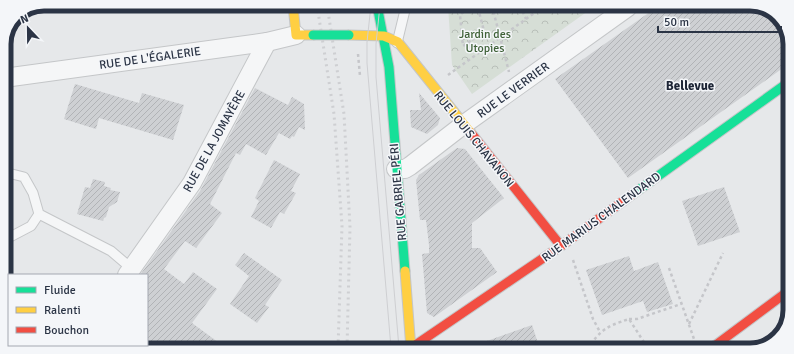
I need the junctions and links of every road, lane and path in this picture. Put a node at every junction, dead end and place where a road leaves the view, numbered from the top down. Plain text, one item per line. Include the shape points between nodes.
1 (295, 11) edge
2 (378, 11) edge
3 (405, 11) edge
4 (464, 11) edge
5 (479, 11) edge
6 (493, 11) edge
7 (522, 11) edge
8 (537, 11) edge
9 (622, 11) edge
10 (526, 19) junction
11 (304, 35) junction
12 (384, 36) junction
13 (500, 37) junction
14 (473, 39) junction
15 (267, 42) junction
16 (398, 42) junction
17 (355, 51) dead end
18 (476, 55) junction
19 (389, 67) junction
20 (510, 73) dead end
21 (360, 76) dead end
22 (11, 77) edge
23 (443, 79) dead end
24 (783, 87) edge
25 (463, 125) junction
26 (396, 169) junction
27 (11, 174) edge
28 (40, 214) junction
29 (11, 236) edge
30 (561, 246) junction
31 (723, 253) dead end
32 (669, 268) dead end
33 (129, 272) edge
34 (783, 295) edge
35 (682, 304) junction
36 (629, 318) junction
37 (689, 324) junction
38 (600, 332) junction
39 (411, 343) edge
40 (418, 343) edge
41 (592, 343) edge
42 (645, 343) edge
43 (696, 343) edge
44 (718, 343) edge

1 - 11 street
2 - 12 street, RUE GABRIEL PÉRI
3 - 16 lane
4 - 14 path via 460,15 462,46
5 - 14 path via 484,31
6 - 13 path
7 - 10 path
8 - 10 path
9 - 25 street, RUE LE VERRIER
10 - 13 path
11 - 12 street, RUE DE L'ÉGALERIE, bridge
11 - 15 street, RUE DE L'ÉGALERIE
12 - 16 street, RUE LOUIS CHAVANON
12 - 19 street, RUE GABRIEL PÉRI
13 - 18 path
13 - 20 path
14 - 18 path
15 - 22 street, RUE DE L'ÉGALERIE
15 - 33 street, RUE DE LA JOMAYÈRE via 192,183
16 - 19 lane
16 - 25 street, RUE LOUIS CHAVANON
17 - 21 path via 359,56
18 - 23 path
19 - 26 street, RUE GABRIEL PÉRI
24 - 30 street, RUE MARIUS CHALENDARD
25 - 26 street, RUE LE VERRIER via 405,169
25 - 30 street, RUE LOUIS CHAVANON
26 - 39 street, RUE GABRIEL PÉRI
27 - 28 lane via 24,177
28 - 29 lane via 32,226
28 - 33 lane via 111,251
30 - 38 path via 573,260
30 - 40 street, RUE MARIUS CHALENDARD
31 - 37 path
32 - 35 path
34 - 44 street
35 - 36 path via 637,319
35 - 37 path
36 - 38 path
36 - 42 path
37 - 43 path
38 - 41 path

